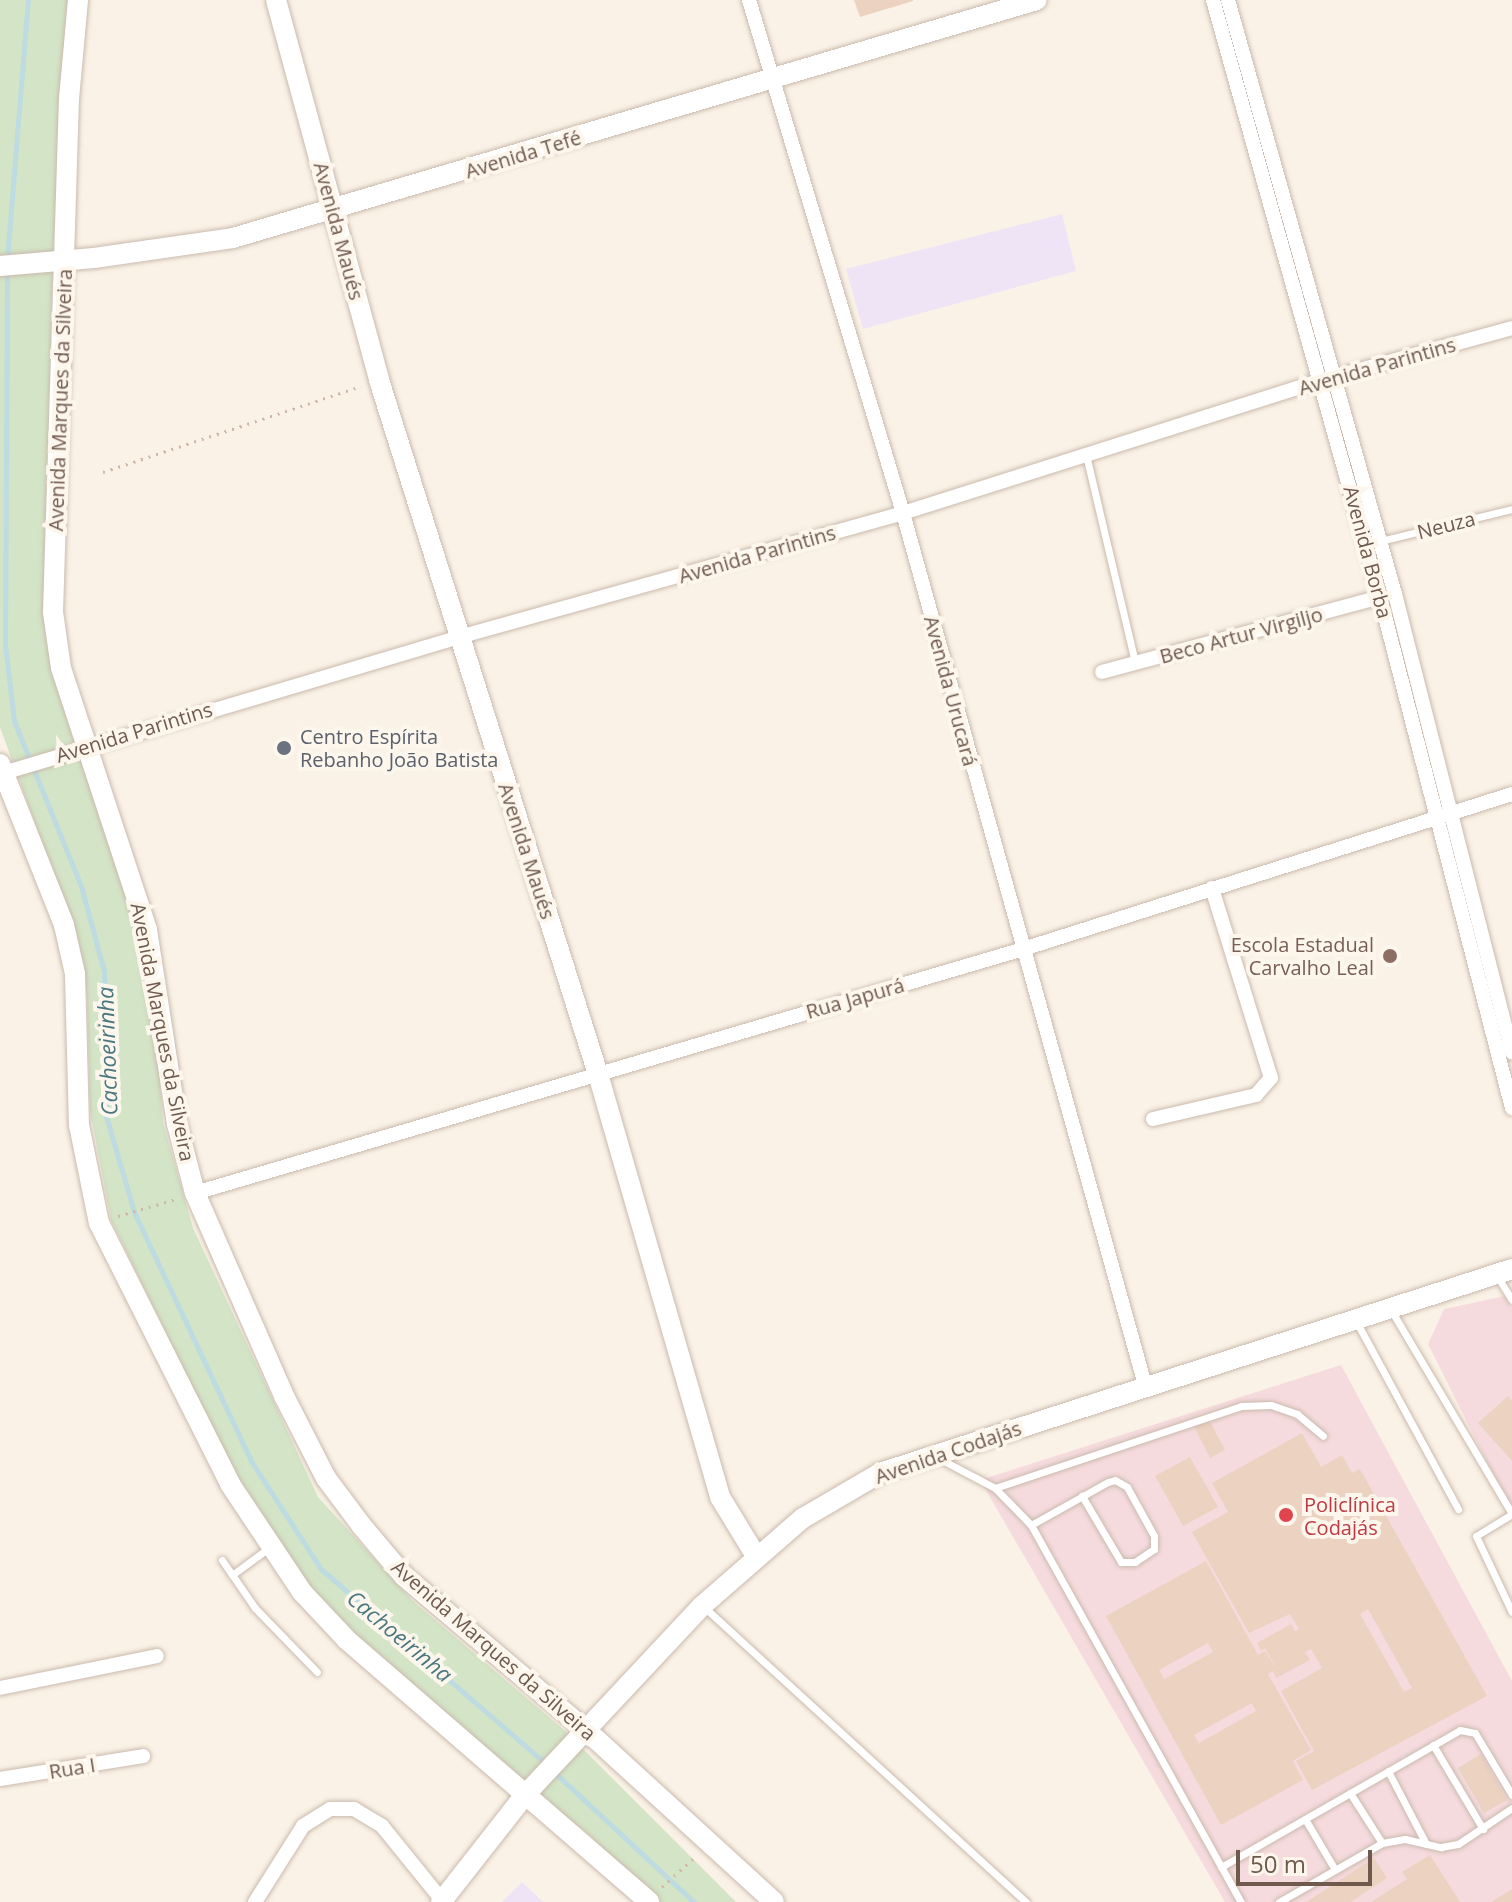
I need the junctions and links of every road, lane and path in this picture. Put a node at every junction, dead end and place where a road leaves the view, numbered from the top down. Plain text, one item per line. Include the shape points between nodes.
1 (78, 0) edge
2 (276, 0) edge
3 (749, 0) edge
4 (1037, 0) edge
5 (1213, 0) edge
6 (1228, 0) edge
7 (771, 79) junction
8 (334, 211) junction
9 (62, 262) junction
10 (0, 266) edge
11 (1512, 328) edge
12 (1328, 379) junction
13 (379, 380) junction
14 (1086, 455) junction
15 (103, 472) dead end
16 (1512, 509) edge
17 (903, 513) junction
18 (1380, 541) junction
19 (1380, 597) junction
20 (459, 637) junction
21 (1135, 663) junction
22 (1102, 672) dead end
23 (81, 747) junction
24 (5, 770) edge
25 (1512, 794) edge
26 (1444, 814) junction
27 (1212, 888) junction
28 (1020, 950) junction
29 (1508, 1017) edge
30 (1512, 1052) edge
31 (598, 1074) junction
32 (1512, 1108) edge
33 (1153, 1119) dead end
34 (185, 1196) junction
35 (116, 1217) dead end
36 (1504, 1272) edge
37 (1512, 1300) edge
38 (1390, 1308) junction
39 (1355, 1319) junction
40 (1145, 1385) junction
41 (1323, 1436) dead end
42 (933, 1455) junction
43 (995, 1488) junction
44 (1082, 1496) junction
45 (1458, 1509) dead end
46 (1512, 1514) edge
47 (1031, 1525) junction
48 (271, 1545) junction
49 (756, 1556) junction
50 (222, 1560) dead end
51 (232, 1575) junction
52 (702, 1606) junction
53 (1512, 1612) edge
54 (157, 1656) dead end
55 (317, 1672) dead end
56 (0, 1688) edge
57 (580, 1738) junction
58 (1433, 1745) junction
59 (143, 1756) dead end
60 (1388, 1771) junction
61 (0, 1779) edge
62 (531, 1789) junction
63 (1350, 1793) junction
64 (1512, 1795) edge
65 (1512, 1808) edge
66 (1305, 1819) junction
67 (1483, 1829) junction
68 (1382, 1843) junction
69 (1426, 1844) junction
70 (695, 1857) dead end
71 (1221, 1867) junction
72 (1334, 1868) junction
73 (650, 1900) edge
74 (441, 1901) edge
75 (255, 1902) edge
76 (774, 1902) edge
77 (1026, 1902) edge
78 (1241, 1902) edge
79 (1279, 1902) edge

1 - 9 street, Avenida Marques da Silveira
2 - 8 street, Avenida Maués
3 - 7 street, Avenida Urucará
4 - 7 street, Avenida Tefé
5 - 12 street, Avenida Borba
6 - 12 street, Avenida Borba
7 - 8 street, Avenida Tefé
7 - 17 street, Avenida Urucará
8 - 9 street, Avenida Tefé via 233,238
8 - 13 street, Avenida Maués
9 - 10 street, Avenida Tefé
9 - 23 street, Avenida Marques da Silveira via 53,612
11 - 12 street, Avenida Parintins
12 - 14 street, Avenida Parintins
12 - 18 street, Avenida Borba
12 - 19 street, Avenida Borba
13 - 15 path
13 - 20 street, Avenida Maués
14 - 17 street, Avenida Parintins
14 - 21 lane
16 - 18 lane, Neuza
17 - 20 street, Avenida Parintins
17 - 28 street, Avenida Urucará
18 - 26 street, Avenida Borba
19 - 21 street, Beco Artur Virgiljo
19 - 26 street, Avenida Borba
20 - 23 street, Avenida Parintins
20 - 31 street, Avenida Maués
21 - 22 street, Beco Artur Virgiljo
23 - 24 street, Avenida Parintins
23 - 34 street, Avenida Marques da Silveira via 147,930
24 - 48 street via 64,925 72,962 79,1125 99,1223 185,1399
25 - 26 street, Rua Japurá
26 - 27 street, Rua Japurá
26 - 29 street, Avenida Borba
26 - 32 street, Avenida Borba
27 - 28 street, Rua Japurá
27 - 33 street via 1271,1078 1256,1095
28 - 31 street, Rua Japurá
28 - 40 street, Avenida Urucará
29 - 30 street, Avenida Borba
31 - 34 street, Rua Japurá
31 - 49 street, Avenida Maués via 720,1497
34 - 35 path
34 - 57 street, Avenida Marques da Silveira via 326,1478 404,1576
36 - 37 lane
36 - 38 street, Avenida Codajás
38 - 39 street, Avenida Codajás
38 - 46 lane
39 - 40 street, Avenida Codajás
39 - 45 lane
40 - 42 street, Avenida Codajás
41 - 43 lane via 1297,1414 1271,1405 1241,1406
42 - 43 lane
42 - 49 street, Avenida Codajás via 880,1473 803,1518
43 - 47 lane
44 - 44 lane via 1108,1482 1122,1482 1154,1536 1154,1549 1135,1562 1121,1562
44 - 47 lane
46 - 53 lane via 1476,1536
47 - 71 lane
48 - 51 lane
48 - 62 street via 302,1592 347,1640
49 - 52 street, Avenida Codajás
50 - 51 lane
51 - 55 lane via 255,1608
52 - 57 street, Avenida Codajás
52 - 77 lane
54 - 56 street
57 - 62 street, Avenida Codajás
57 - 76 street, Avenida Marques da Silveira
58 - 60 lane
58 - 64 lane via 1460,1730 1471,1730
58 - 67 lane
59 - 61 street, Rua I
60 - 63 lane
60 - 69 lane
62 - 73 street
62 - 74 street, Avenida Codajás
63 - 66 lane
63 - 68 lane
65 - 67 lane
66 - 71 lane
66 - 72 lane
67 - 69 lane via 1458,1844
68 - 69 lane via 1405,1839
68 - 72 lane
70 - 73 path
71 - 78 lane
72 - 79 lane
74 - 75 street via 382,1826 354,1809 330,1809 303,1826

